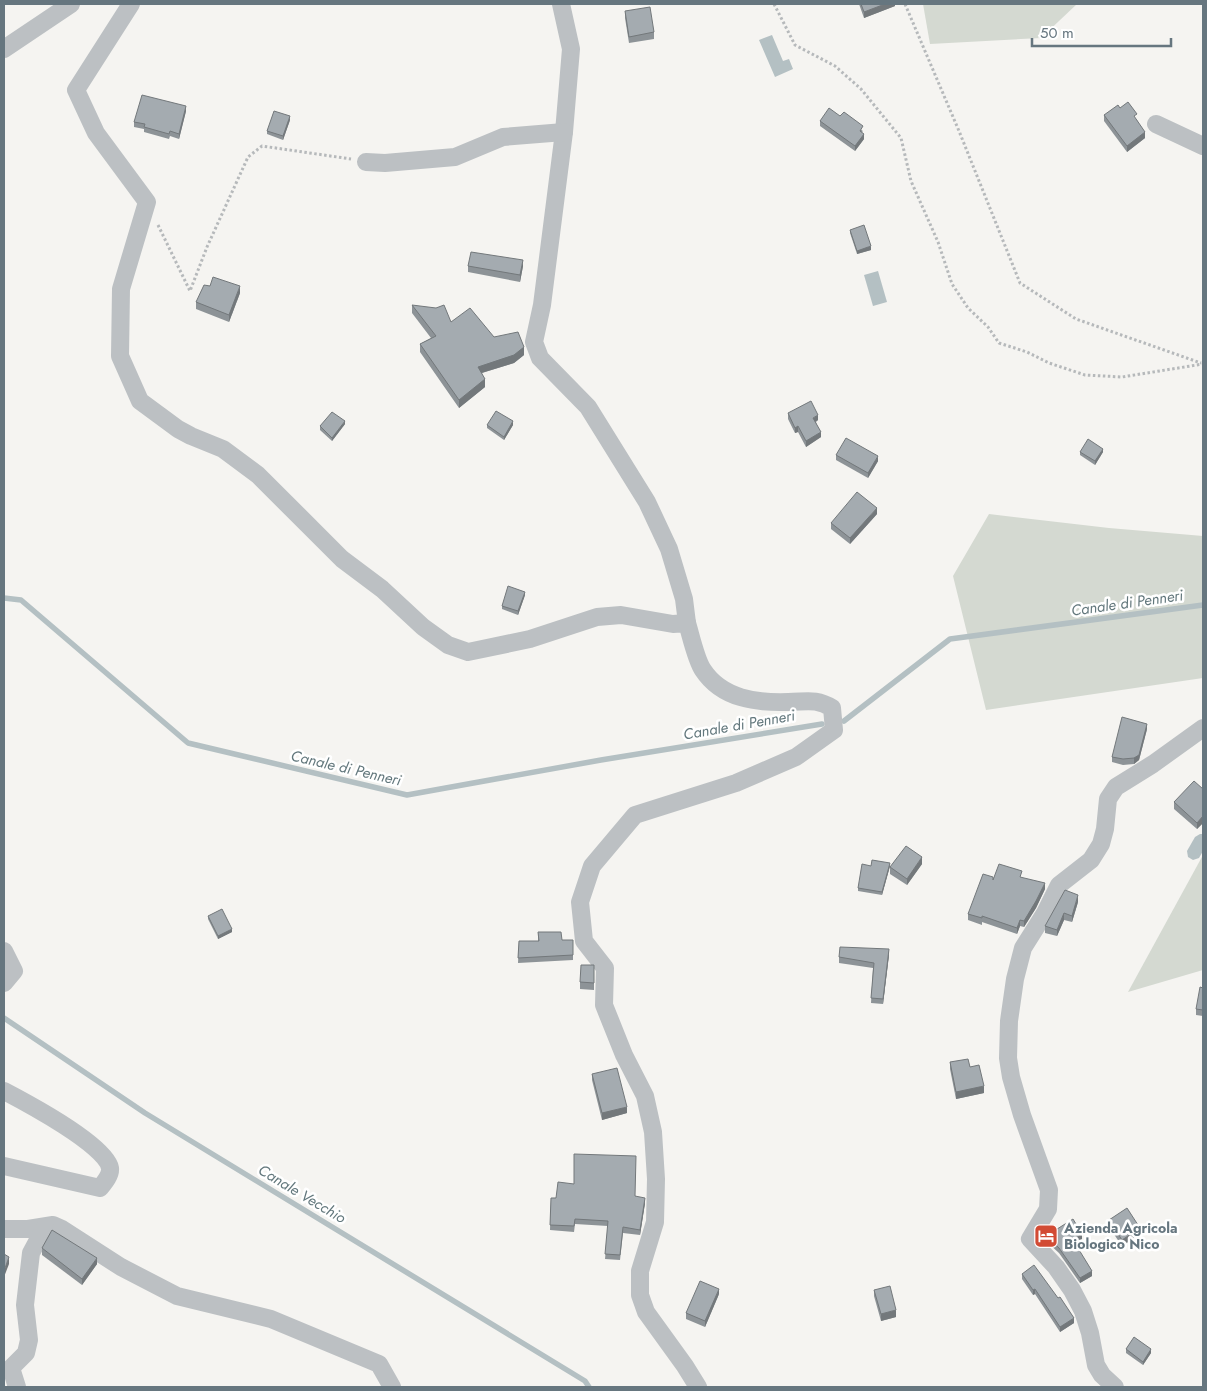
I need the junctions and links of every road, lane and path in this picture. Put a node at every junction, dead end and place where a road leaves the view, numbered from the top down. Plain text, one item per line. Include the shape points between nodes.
1 (71, 4) edge
2 (131, 4) edge
3 (561, 4) edge
4 (774, 4) edge
5 (905, 4) edge
6 (4, 50) edge
7 (1156, 124) dead end
8 (564, 132) junction
9 (1203, 146) edge
10 (366, 162) joint
11 (147, 202) junction
12 (1203, 364) edge
13 (687, 623) junction
14 (1203, 728) edge
15 (4, 951) edge
16 (4, 983) edge
17 (4, 1091) edge
18 (4, 1166) edge
19 (45, 1227) junction
20 (4, 1229) edge
21 (7, 1371) edge
22 (17, 1387) edge
23 (392, 1387) edge
24 (698, 1387) edge
25 (1115, 1387) edge

1 - 6 street
2 - 11 street via 76,90 96,133
3 - 8 street via 572,49
4 - 12 path via 795,45 834,66 854,83 901,138 911,181 938,242 952,284 968,308 1000,343 1085,375 1122,377
5 - 12 path via 1020,284 1076,319
7 - 9 street
8 - 10 street via 503,138 455,157
8 - 13 street via 542,305 534,342 540,358 588,407 646,502 669,549 684,599
10 - 11 path via 262,146 248,157 190,290
11 - 13 street via 121,289 120,356 140,401 191,436 223,449 258,475 342,559 382,589 423,627 448,646 468,652 530,639 597,617 621,615 673,624
13 - 24 street via 702,669 716,686 743,699 765,703 820,701 832,708 834,730 796,757 736,783 635,815 592,866 580,902 584,941 605,968 604,1005 645,1096 653,1132 655,1222 640,1271 640,1295 646,1312
14 - 25 street via 1116,786 1108,799 1105,829 1091,860 1059,885 1023,948 1009,1021 1011,1077 1048,1190 1048,1208 1030,1239 1072,1290 1083,1311 1096,1365
15 - 16 street via 14,971
17 - 18 street via 60,1122 92,1145 110,1166 110,1173 100,1188
19 - 20 street
19 - 21 street via 31,1253 25,1305 29,1340 26,1353
19 - 23 street via 53,1225 62,1229 121,1267 177,1296 271,1319 379,1364
21 - 22 street

